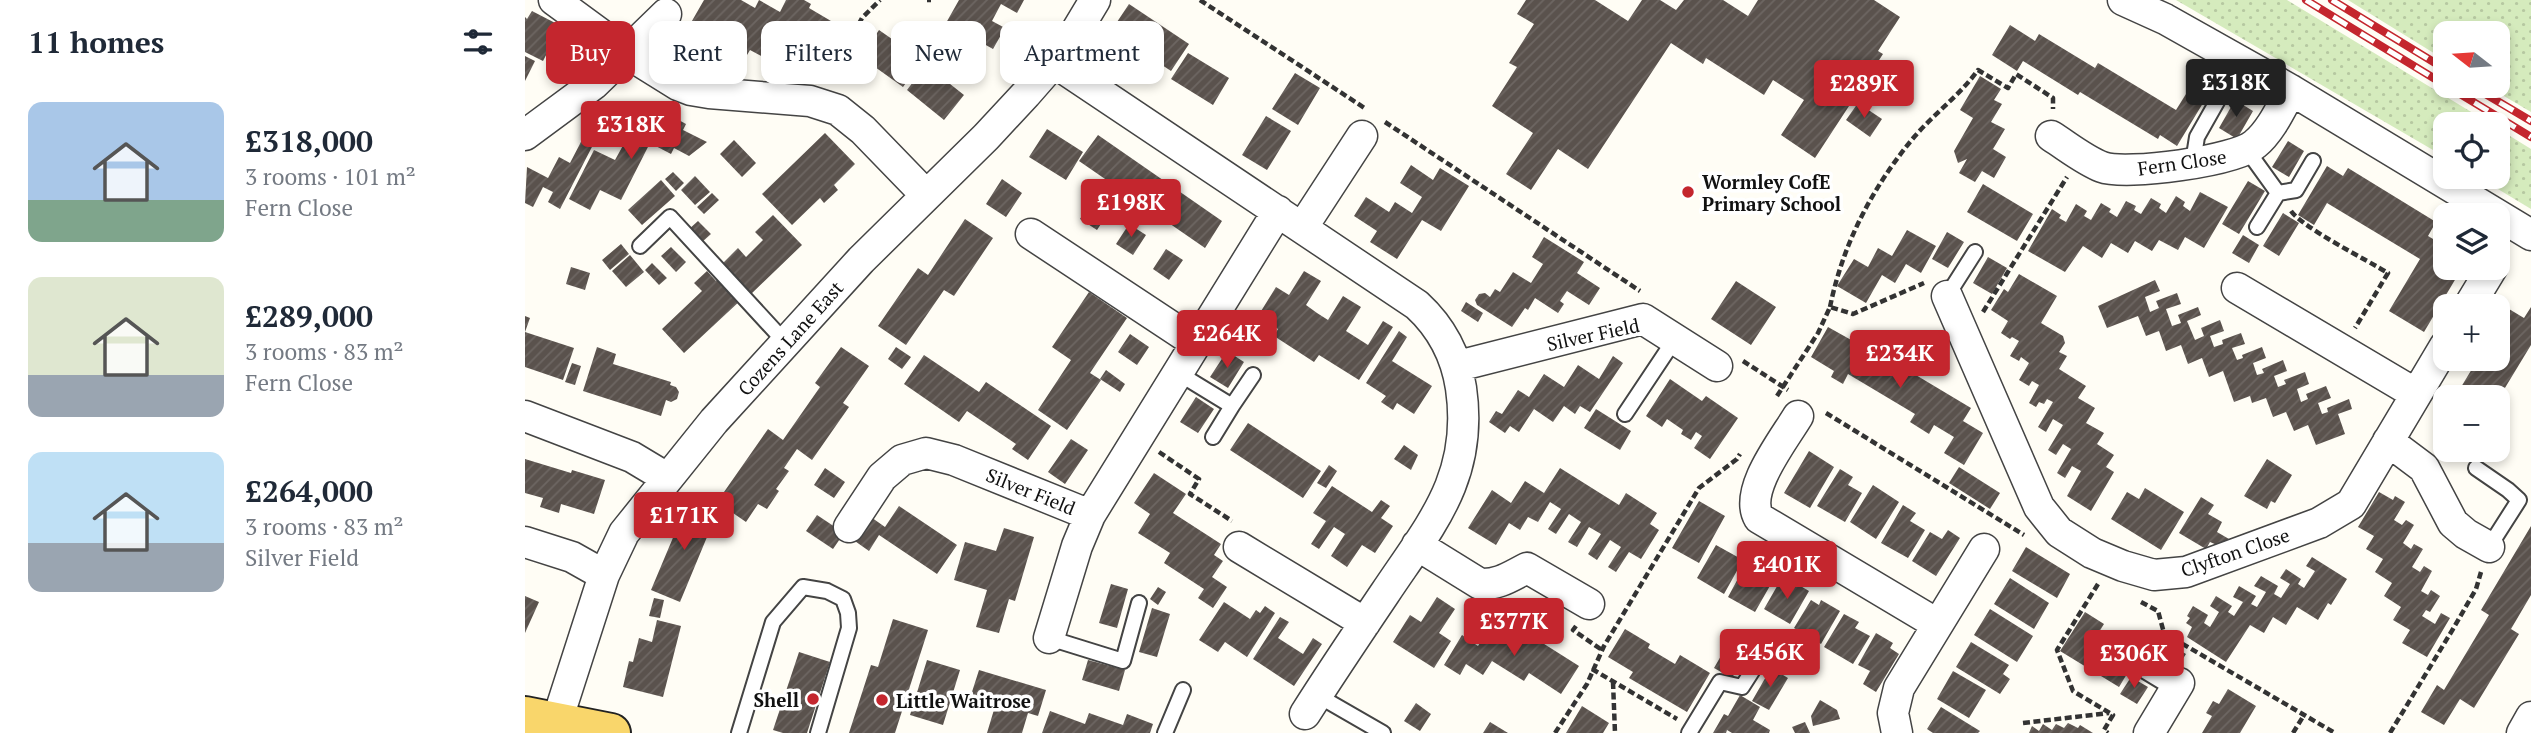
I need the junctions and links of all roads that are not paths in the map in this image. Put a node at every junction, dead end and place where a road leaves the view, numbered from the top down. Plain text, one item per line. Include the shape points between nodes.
1 (554, 0) edge
2 (1095, 0) edge
3 (2123, 0) edge
4 (666, 14) dead end
5 (583, 21) edge
6 (1082, 21) edge
7 (635, 43) edge
8 (635, 59) edge
9 (594, 84) edge
10 (1034, 84) edge
11 (1087, 84) edge
12 (2291, 90) junction
13 (2223, 91) dead end
14 (525, 135) edge
15 (1361, 136) dead end
16 (2051, 136) road end
17 (2247, 150) junction
18 (2313, 161) dead end
19 (2193, 162) junction
20 (2278, 193) junction
21 (926, 195) junction
22 (1278, 211) junction
23 (2257, 227) dead end
24 (1302, 228) junction
25 (2524, 231) edge
26 (1031, 234) dead end
27 (640, 246) dead end
28 (2510, 246) edge
29 (1975, 252) dead end
30 (2237, 288) dead end
31 (1947, 296) joint
32 (1675, 339) junction
33 (786, 343) junction
34 (1196, 343) junction
35 (1728, 362) road end
36 (1458, 366) junction
37 (2433, 366) edge
38 (1178, 373) junction
39 (1253, 374) dead end
40 (2416, 394) junction
41 (1796, 404) road end
42 (1232, 406) junction
43 (1625, 414) dead end
44 (525, 416) edge
45 (1213, 437) dead end
46 (2388, 441) junction
47 (2476, 468) dead end
48 (667, 478) junction
49 (2525, 502) edge
50 (1090, 515) junction
51 (849, 527) dead end
52 (525, 542) edge
53 (1417, 545) junction
54 (1239, 547) road end
55 (2489, 547) joint
56 (1984, 549) dead end
57 (604, 575) junction
58 (1139, 603) dead end
59 (1589, 604) dead end
60 (1365, 623) junction
61 (1937, 624) junction
62 (1049, 638) joint
63 (1758, 662) dead end
64 (2138, 667) dead end
65 (2177, 686) joint
66 (1183, 690) dead end
67 (1311, 704) joint
68 (2531, 718) edge
69 (541, 719) edge
70 (1691, 731) edge
71 (611, 733) edge
72 (739, 733) edge
73 (818, 733) edge
74 (1165, 733) edge
75 (1383, 733) edge
76 (1897, 733) edge
77 (2149, 733) edge
78 (2522, 733) edge

1 - 5 street
2 - 6 street, Cozens Lane East
3 - 12 street
4 - 7 street
8 - 21 street via 691,90 817,103 838,110
9 - 14 street
10 - 21 street, Cozens Lane East
11 - 22 street
12 - 17 street, Fern Close via 2261,138
12 - 25 street
13 - 19 lane via 2197,137
15 - 24 street
16 - 19 street, Fern Close via 2103,167 2147,170
17 - 19 street, Fern Close
17 - 20 lane
18 - 20 lane via 2296,190
20 - 23 lane
21 - 33 street, Cozens Lane East
22 - 24 street
22 - 34 street, Silver Field
24 - 36 street via 1417,305 1443,333
25 - 28 street
26 - 34 street
27 - 33 lane via 670,218
29 - 31 lane
30 - 40 street
31 - 46 street, Clyfton Close via 2039,507 2059,532 2123,566 2154,575 2186,572 2319,523 2351,504
32 - 35 street, Silver Field
32 - 36 street, Silver Field via 1643,319
32 - 43 lane
33 - 48 street, Cozens Lane East
34 - 38 street, Silver Field
36 - 53 street via 1464,438 1440,510
37 - 40 street, Clyfton Close
38 - 42 lane
38 - 50 street, Silver Field
39 - 42 lane
40 - 46 street, Clyfton Close
41 - 61 street via 1757,487 1754,505 1759,518
42 - 45 lane
44 - 48 street via 632,457
46 - 55 street via 2424,468 2453,523
47 - 49 lane
48 - 57 street, Cozens Lane East via 624,533
49 - 55 lane
50 - 51 street, Silver Field via 926,453 902,460 882,477
50 - 62 street
52 - 57 street via 572,557
53 - 59 street via 1480,584 1502,582 1527,568
53 - 60 street
54 - 60 street
56 - 61 street
57 - 69 street, Cozens Lane East
58 - 62 lane via 1123,661
60 - 67 street
61 - 76 street via 1899,688 1893,713
63 - 70 lane via 1742,687 1720,682
64 - 65 lane
65 - 77 street
66 - 74 lane
67 - 75 lane
68 - 78 street
69 - 71 main road
72 - 73 lane via 773,622 803,587 843,599 848,613 849,628

